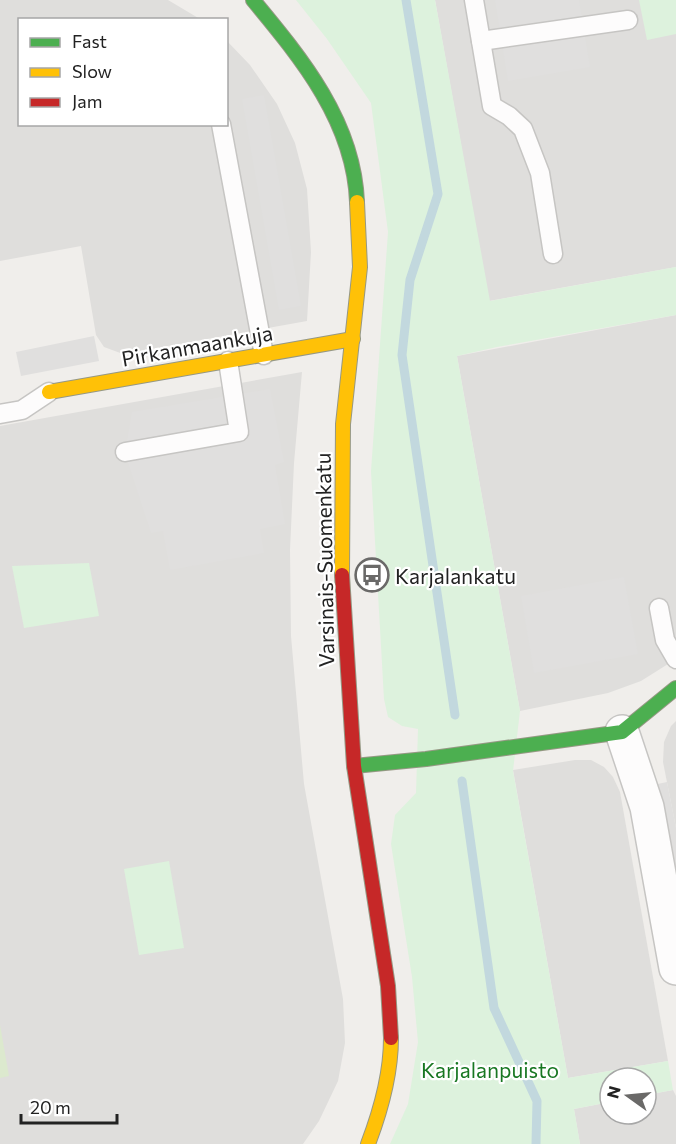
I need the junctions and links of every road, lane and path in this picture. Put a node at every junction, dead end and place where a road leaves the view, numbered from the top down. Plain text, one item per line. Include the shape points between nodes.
1 (253, 0) edge
2 (474, 0) edge
3 (628, 20) dead end
4 (481, 41) junction
5 (221, 126) edge
6 (553, 254) dead end
7 (353, 339) junction
8 (264, 355) junction
9 (228, 361) junction
10 (49, 392) joint
11 (0, 414) edge
12 (125, 453) dead end
13 (659, 608) dead end
14 (676, 659) edge
15 (676, 688) edge
16 (622, 732) junction
17 (354, 766) junction
18 (676, 968) edge
19 (368, 1144) edge

1 - 7 street, Varsinais-Suomenkatu via 319,86 346,140 359,229 360,267
2 - 4 lane
3 - 4 lane
4 - 6 lane via 492,106 523,129 540,172
5 - 8 lane
7 - 8 street, Pirkanmaankuja
7 - 17 street, Varsinais-Suomenkatu via 343,424 341,492
8 - 9 street, Pirkanmaankuja
9 - 10 street, Pirkanmaankuja
9 - 12 lane via 239,432
10 - 11 lane via 22,410
13 - 14 lane via 665,640
15 - 16 street
16 - 17 street
16 - 18 street via 647,807
17 - 19 street, Varsinais-Suomenkatu via 391,1024 386,1087

